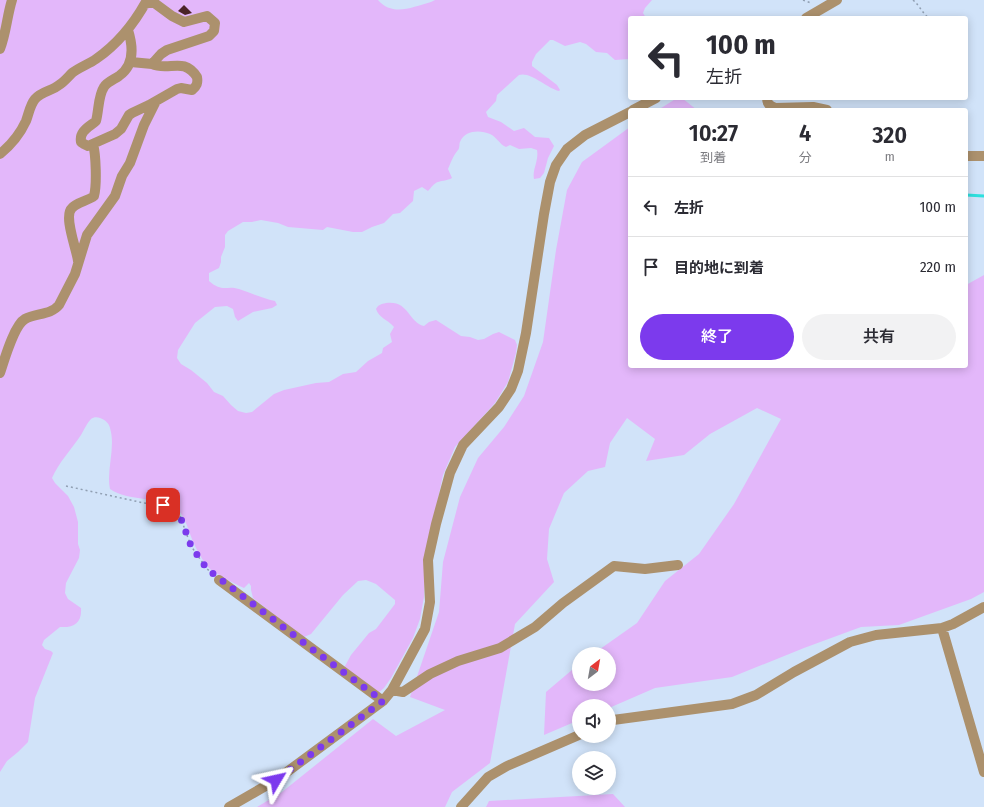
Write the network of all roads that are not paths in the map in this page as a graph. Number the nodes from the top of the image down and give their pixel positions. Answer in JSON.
{"nodes":[{"id":1,"x":12,"y":0,"type":"edge"},
{"id":2,"x":837,"y":0,"type":"edge"},
{"id":3,"x":146,"y":2,"type":"edge"},
{"id":4,"x":809,"y":16,"type":"edge"},
{"id":5,"x":128,"y":30,"type":"junction"},
{"id":6,"x":0,"y":50,"type":"edge"},
{"id":7,"x":131,"y":62,"type":"junction"},
{"id":8,"x":152,"y":64,"type":"junction"},
{"id":9,"x":652,"y":100,"type":"edge"},
{"id":10,"x":767,"y":100,"type":"edge"},
{"id":11,"x":156,"y":101,"type":"junction"},
{"id":12,"x":637,"y":108,"type":"edge"},
{"id":13,"x":775,"y":108,"type":"edge"},
{"id":14,"x":775,"y":108,"type":"edge"},
{"id":15,"x":818,"y":108,"type":"edge"},
{"id":16,"x":628,"y":113,"type":"edge"},
{"id":17,"x":93,"y":144,"type":"junction"},
{"id":18,"x":0,"y":154,"type":"edge"},
{"id":19,"x":968,"y":156,"type":"edge"},
{"id":20,"x":984,"y":156,"type":"edge"},
{"id":21,"x":78,"y":265,"type":"junction"},
{"id":22,"x":0,"y":373,"type":"edge"},
{"id":23,"x":678,"y":565,"type":"dead end"},
{"id":24,"x":219,"y":580,"type":"road end"},
{"id":25,"x":984,"y":607,"type":"edge"},
{"id":26,"x":942,"y":628,"type":"junction"},
{"id":27,"x":392,"y":690,"type":"junction"},
{"id":28,"x":383,"y":701,"type":"junction"},
{"id":29,"x":616,"y":720,"type":"edge"},
{"id":30,"x":572,"y":738,"type":"edge"},
{"id":31,"x":984,"y":772,"type":"edge"},
{"id":32,"x":229,"y":807,"type":"edge"},
{"id":33,"x":461,"y":807,"type":"edge"}],
"edges":[{"from":1,"to":6,"type":"street"},
{"from":2,"to":4,"type":"street"},
{"from":3,"to":5,"type":"street"},
{"from":3,"to":8,"type":"street"},
{"from":5,"to":7,"type":"street"},
{"from":5,"to":18,"type":"street"},
{"from":7,"to":8,"type":"street"},
{"from":7,"to":17,"type":"street"},
{"from":8,"to":11,"type":"street"},
{"from":9,"to":12,"type":"street"},
{"from":10,"to":13,"type":"street"},
{"from":11,"to":17,"type":"street"},
{"from":11,"to":21,"type":"street"},
{"from":14,"to":15,"type":"street"},
{"from":16,"to":27,"type":"street"},
{"from":17,"to":21,"type":"street"},
{"from":19,"to":20,"type":"street"},
{"from":21,"to":22,"type":"street"},
{"from":23,"to":27,"type":"street"},
{"from":24,"to":28,"type":"street"},
{"from":25,"to":26,"type":"street"},
{"from":26,"to":29,"type":"street"},
{"from":26,"to":31,"type":"street"},
{"from":27,"to":28,"type":"street"},
{"from":28,"to":32,"type":"street"},
{"from":30,"to":33,"type":"street"}]}
